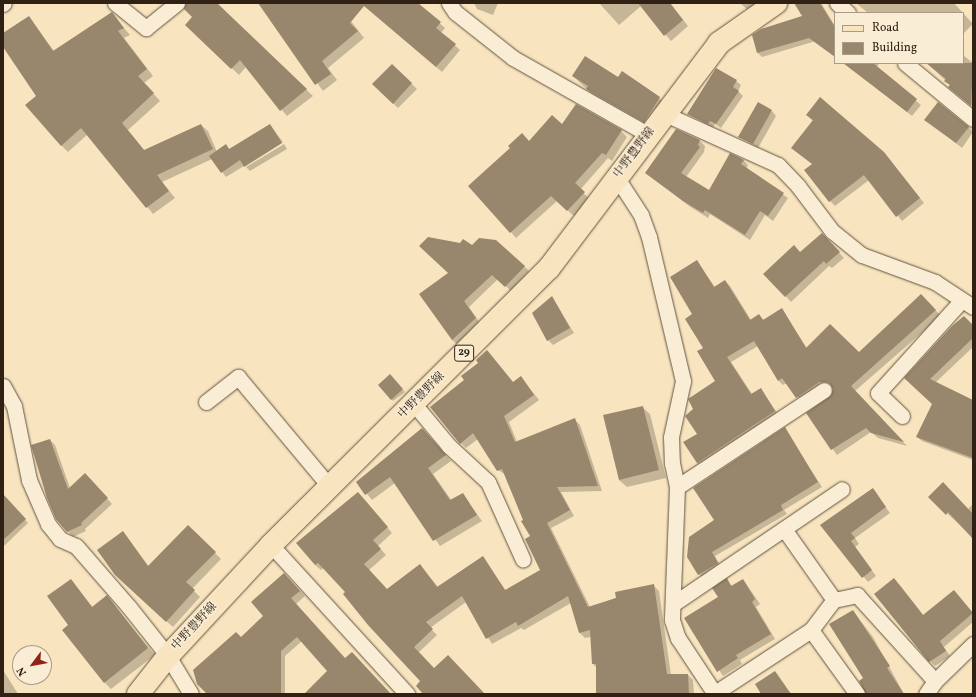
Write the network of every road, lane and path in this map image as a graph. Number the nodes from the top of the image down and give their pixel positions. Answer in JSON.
{"nodes":[{"id":1,"x":115,"y":3,"type":"edge"},
{"id":2,"x":177,"y":3,"type":"edge"},
{"id":3,"x":449,"y":3,"type":"edge"},
{"id":4,"x":776,"y":3,"type":"edge"},
{"id":5,"x":837,"y":3,"type":"edge"},
{"id":6,"x":847,"y":12,"type":"edge"},
{"id":7,"x":906,"y":64,"type":"edge"},
{"id":8,"x":666,"y":114,"type":"junction"},
{"id":9,"x":973,"y":119,"type":"edge"},
{"id":10,"x":649,"y":136,"type":"junction"},
{"id":11,"x":617,"y":178,"type":"junction"},
{"id":12,"x":968,"y":303,"type":"edge"},
{"id":13,"x":3,"y":386,"type":"edge"},
{"id":14,"x":824,"y":390,"type":"dead end"},
{"id":15,"x":206,"y":402,"type":"dead end"},
{"id":16,"x":414,"y":404,"type":"junction"},
{"id":17,"x":902,"y":416,"type":"dead end"},
{"id":18,"x":330,"y":487,"type":"junction"},
{"id":19,"x":677,"y":487,"type":"junction"},
{"id":20,"x":842,"y":489,"type":"dead end"},
{"id":21,"x":784,"y":529,"type":"junction"},
{"id":22,"x":271,"y":545,"type":"junction"},
{"id":23,"x":523,"y":560,"type":"dead end"},
{"id":24,"x":834,"y":600,"type":"junction"},
{"id":25,"x":673,"y":604,"type":"junction"},
{"id":26,"x":811,"y":630,"type":"junction"},
{"id":27,"x":973,"y":644,"type":"edge"},
{"id":28,"x":168,"y":656,"type":"junction"},
{"id":29,"x":935,"y":680,"type":"junction"},
{"id":30,"x":138,"y":694,"type":"edge"},
{"id":31,"x":191,"y":694,"type":"edge"},
{"id":32,"x":407,"y":694,"type":"edge"},
{"id":33,"x":715,"y":694,"type":"edge"},
{"id":34,"x":857,"y":694,"type":"edge"},
{"id":35,"x":926,"y":694,"type":"edge"}],
"edges":[{"from":1,"to":2,"type":"street"},
{"from":3,"to":10,"type":"street"},
{"from":4,"to":8,"type":"main road","name":"中野豊野線","number":"29"},
{"from":5,"to":6,"type":"street"},
{"from":7,"to":9,"type":"street"},
{"from":8,"to":10,"type":"main road","name":"中野豊野線","number":"29"},
{"from":8,"to":12,"type":"street"},
{"from":10,"to":11,"type":"main road","name":"中野豊野線","number":"29"},
{"from":11,"to":16,"type":"main road","name":"中野豊野線","number":"29"},
{"from":11,"to":19,"type":"street"},
{"from":12,"to":17,"type":"street"},
{"from":13,"to":28,"type":"street"},
{"from":14,"to":19,"type":"street"},
{"from":15,"to":18,"type":"street"},
{"from":16,"to":18,"type":"main road","name":"中野豊野線","number":"29"},
{"from":16,"to":23,"type":"street"},
{"from":18,"to":22,"type":"main road","name":"中野豊野線","number":"29"},
{"from":19,"to":25,"type":"street"},
{"from":20,"to":21,"type":"street"},
{"from":21,"to":24,"type":"street"},
{"from":21,"to":25,"type":"street"},
{"from":22,"to":28,"type":"main road","name":"中野豊野線","number":"29"},
{"from":22,"to":32,"type":"street"},
{"from":24,"to":26,"type":"street"},
{"from":24,"to":29,"type":"street"},
{"from":25,"to":33,"type":"street"},
{"from":26,"to":33,"type":"street"},
{"from":26,"to":34,"type":"street"},
{"from":27,"to":29,"type":"street"},
{"from":28,"to":30,"type":"main road","name":"中野豊野線","number":"29"},
{"from":28,"to":31,"type":"street"},
{"from":29,"to":35,"type":"street"}]}
